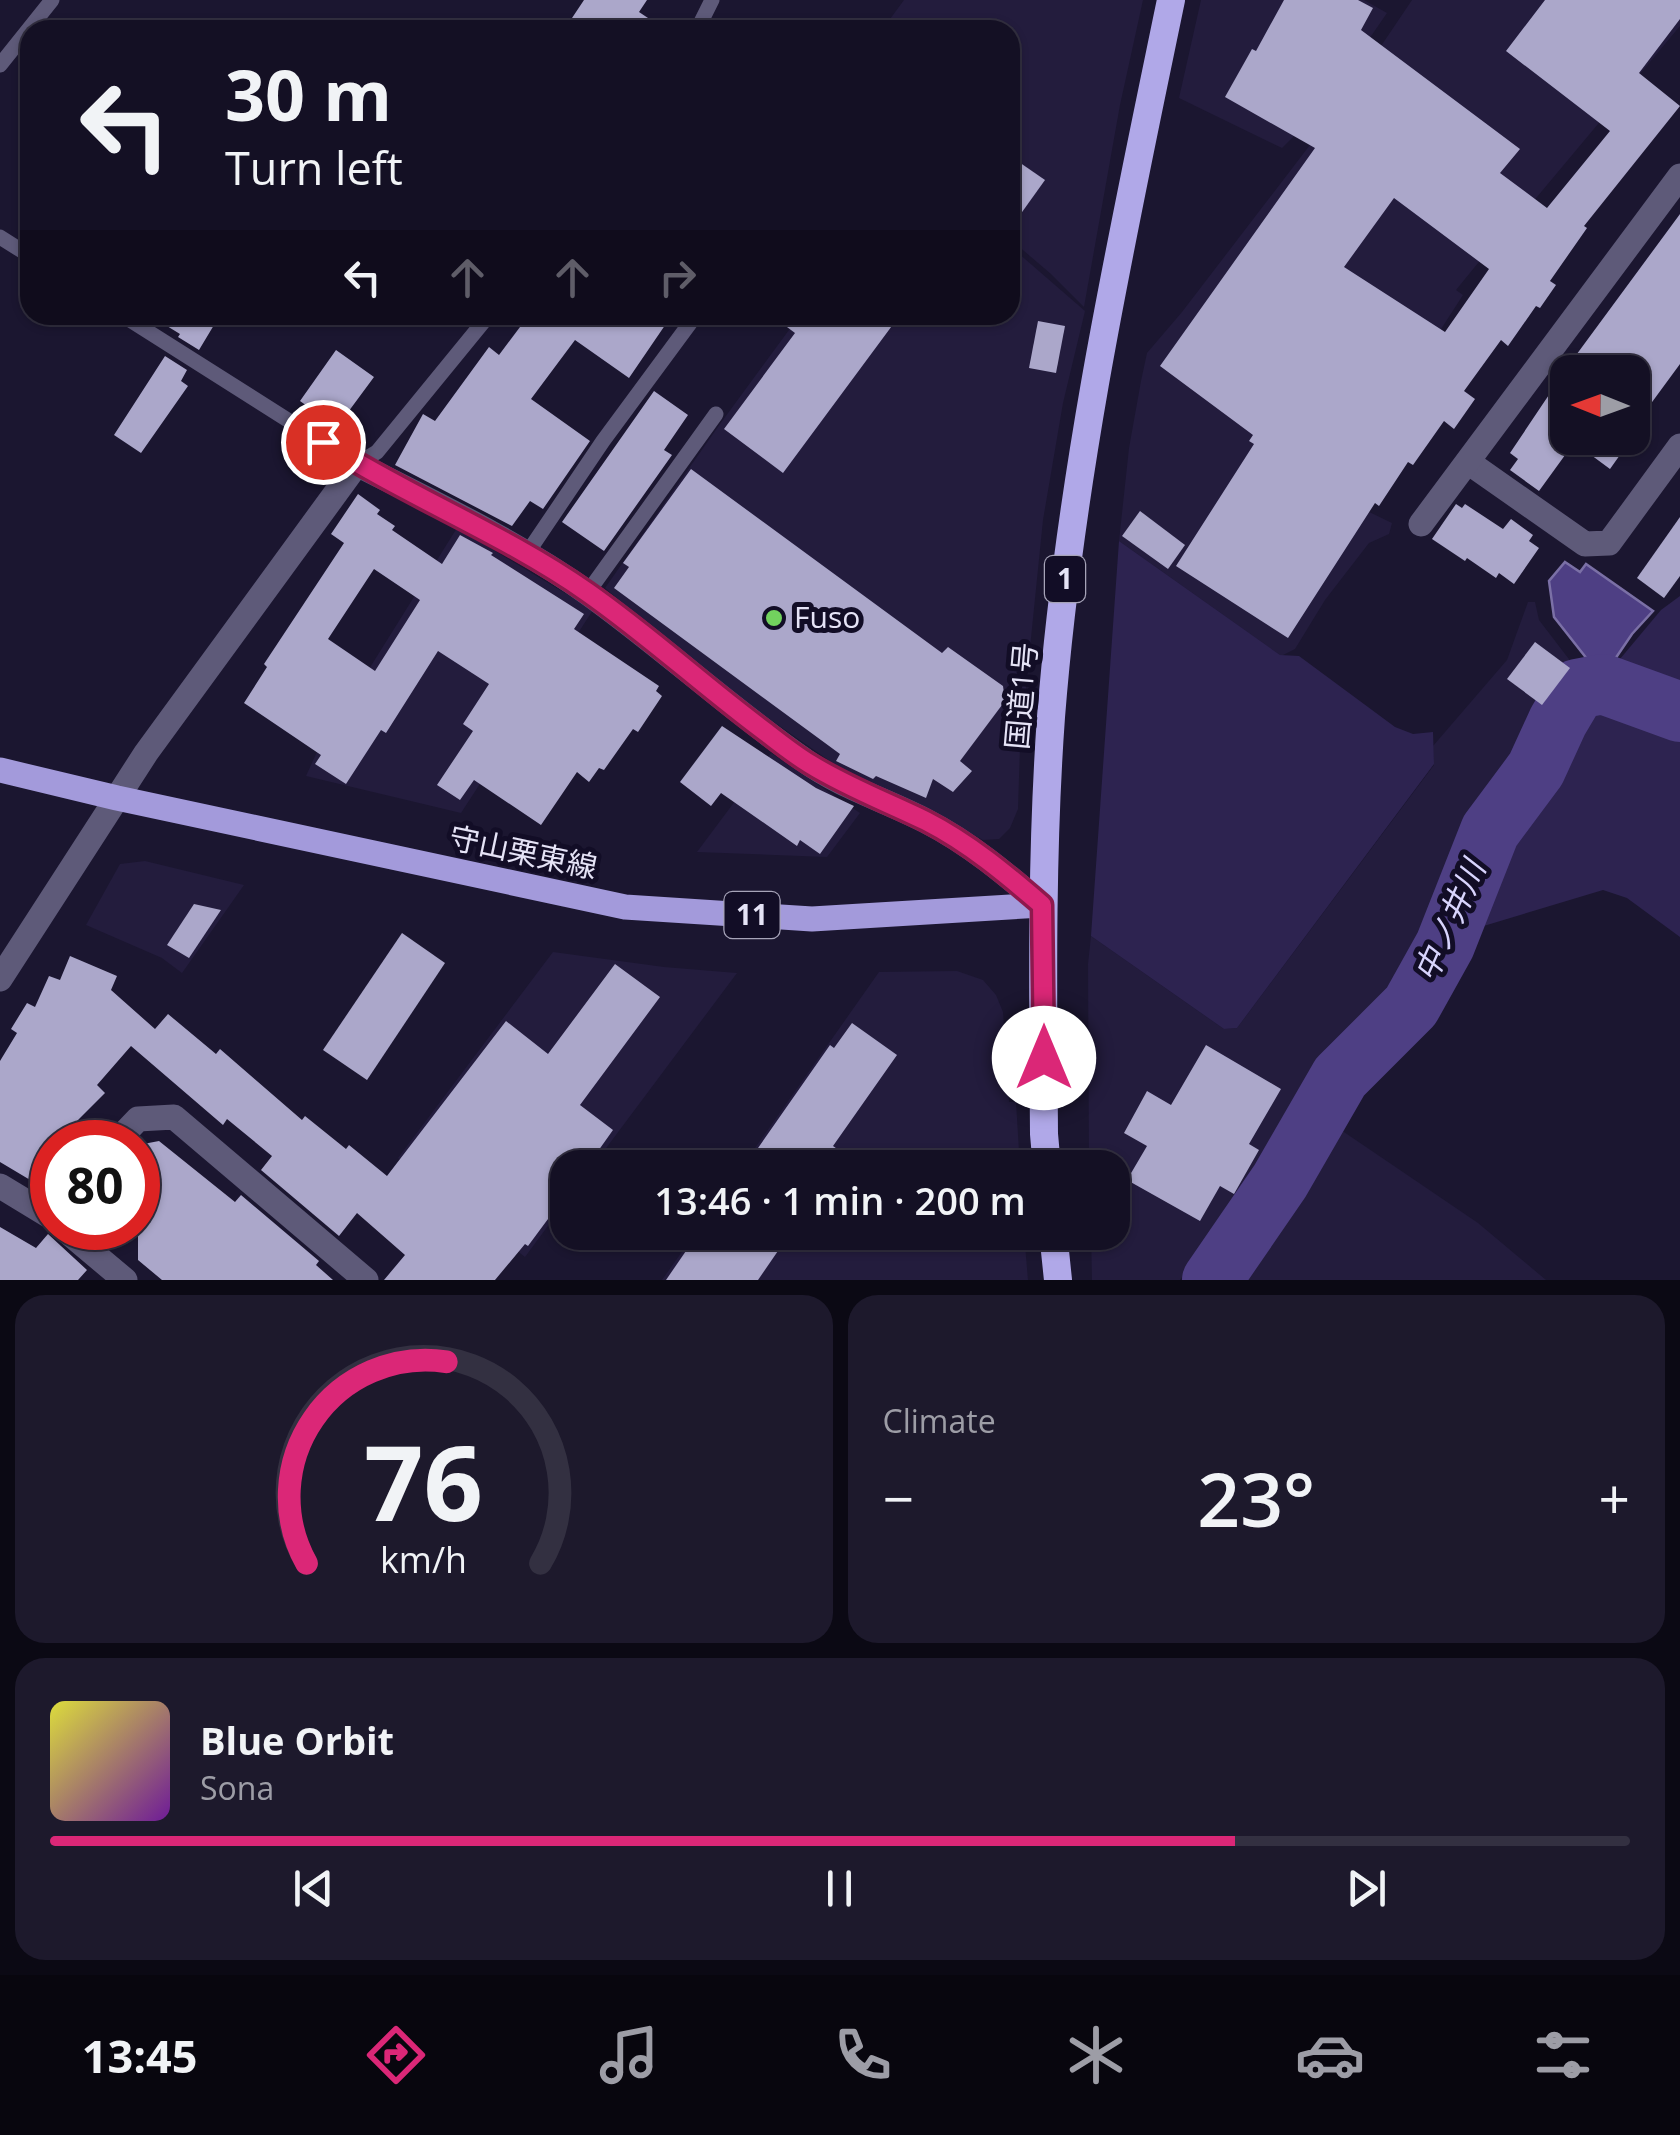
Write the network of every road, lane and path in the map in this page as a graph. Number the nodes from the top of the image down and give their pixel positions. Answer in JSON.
{"nodes":[{"id":1,"x":52,"y":0,"type":"edge"},
{"id":2,"x":1172,"y":0,"type":"edge"},
{"id":3,"x":36,"y":20,"type":"edge"},
{"id":4,"x":20,"y":40,"type":"edge"},
{"id":5,"x":0,"y":65,"type":"edge"},
{"id":6,"x":1680,"y":176,"type":"edge"},
{"id":7,"x":138,"y":325,"type":"edge"},
{"id":8,"x":481,"y":325,"type":"edge"},
{"id":9,"x":689,"y":325,"type":"edge"},
{"id":10,"x":716,"y":414,"type":"dead end"},
{"id":11,"x":1680,"y":446,"type":"edge"},
{"id":12,"x":1468,"y":462,"type":"junction"},
{"id":13,"x":357,"y":464,"type":"junction"},
{"id":14,"x":1421,"y":524,"type":"dead end"},
{"id":15,"x":526,"y":554,"type":"junction"},
{"id":16,"x":588,"y":592,"type":"junction"},
{"id":17,"x":0,"y":770,"type":"edge"},
{"id":18,"x":116,"y":798,"type":"junction"},
{"id":19,"x":1042,"y":905,"type":"junction"},
{"id":20,"x":0,"y":979,"type":"edge"},
{"id":21,"x":137,"y":1120,"type":"edge"},
{"id":22,"x":1045,"y":1150,"type":"edge"},
{"id":23,"x":0,"y":1186,"type":"edge"},
{"id":24,"x":30,"y":1204,"type":"edge"},
{"id":25,"x":91,"y":1250,"type":"edge"},
{"id":26,"x":1055,"y":1250,"type":"edge"},
{"id":27,"x":126,"y":1280,"type":"edge"},
{"id":28,"x":366,"y":1280,"type":"edge"},
{"id":29,"x":1058,"y":1280,"type":"edge"}],
"edges":[{"from":1,"to":3,"type":"lane"},
{"from":2,"to":19,"type":"highway","name":"国道1号","number":"1"},
{"from":4,"to":5,"type":"lane"},
{"from":6,"to":12,"type":"street"},
{"from":7,"to":13,"type":"lane"},
{"from":8,"to":13,"type":"lane"},
{"from":9,"to":15,"type":"lane"},
{"from":10,"to":16,"type":"lane"},
{"from":11,"to":12,"type":"street"},
{"from":12,"to":14,"type":"street"},
{"from":13,"to":15,"type":"street"},
{"from":13,"to":18,"type":"street"},
{"from":15,"to":16,"type":"street"},
{"from":16,"to":19,"type":"street"},
{"from":17,"to":18,"type":"main road","name":"守山栗東線","number":"11"},
{"from":18,"to":19,"type":"main road","name":"守山栗東線","number":"11"},
{"from":18,"to":20,"type":"street"},
{"from":19,"to":22,"type":"highway","name":"国道1号","number":"1"},
{"from":21,"to":28,"type":"street"},
{"from":23,"to":24,"type":"street"},
{"from":25,"to":27,"type":"street"},
{"from":26,"to":29,"type":"highway"}]}
